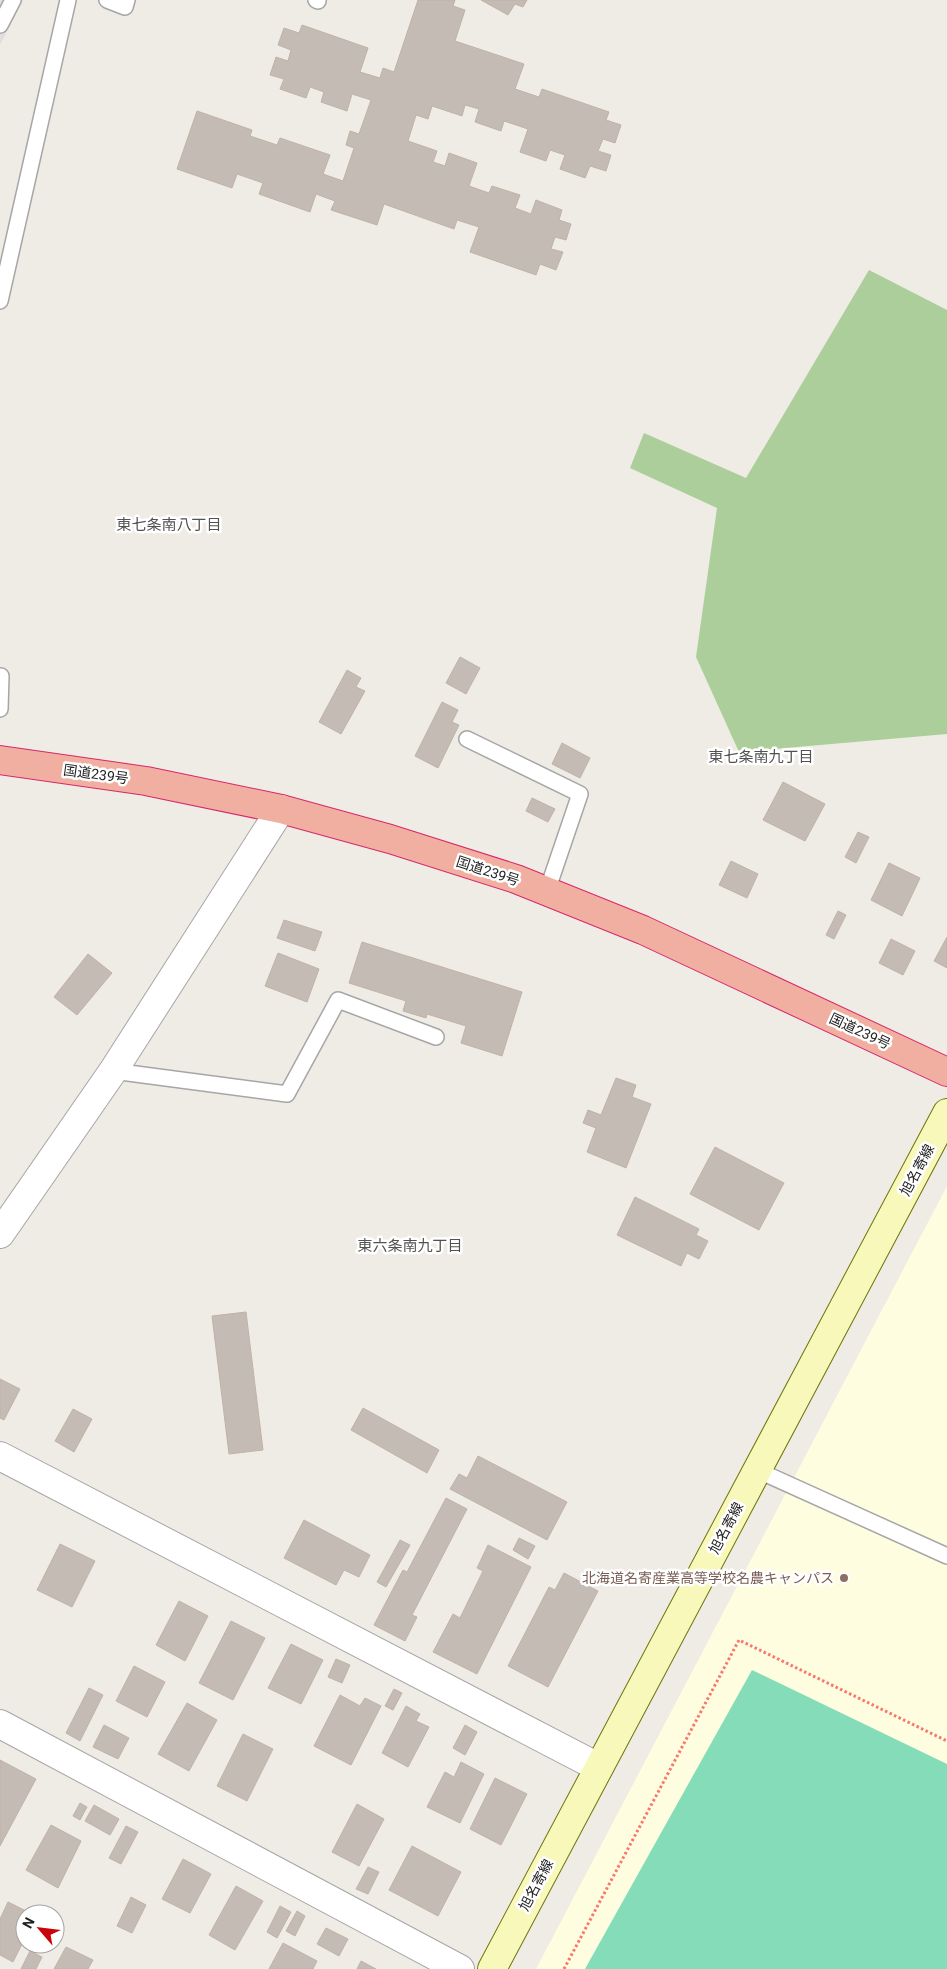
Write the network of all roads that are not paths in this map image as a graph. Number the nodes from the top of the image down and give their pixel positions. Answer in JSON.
{"nodes":[{"id":1,"x":13,"y":0,"type":"edge"},
{"id":2,"x":68,"y":0,"type":"edge"},
{"id":3,"x":107,"y":0,"type":"edge"},
{"id":4,"x":127,"y":0,"type":"edge"},
{"id":5,"x":0,"y":25,"type":"edge"},
{"id":6,"x":0,"y":301,"type":"edge"},
{"id":7,"x":0,"y":676,"type":"edge"},
{"id":8,"x":0,"y":709,"type":"edge"},
{"id":9,"x":467,"y":739,"type":"dead end"},
{"id":10,"x":0,"y":760,"type":"edge"},
{"id":11,"x":280,"y":809,"type":"junction"},
{"id":12,"x":547,"y":891,"type":"junction"},
{"id":13,"x":436,"y":1038,"type":"dead end"},
{"id":14,"x":113,"y":1071,"type":"junction"},
{"id":15,"x":947,"y":1072,"type":"edge"},
{"id":16,"x":947,"y":1113,"type":"edge"},
{"id":17,"x":0,"y":1234,"type":"edge"},
{"id":18,"x":0,"y":1456,"type":"edge"},
{"id":19,"x":757,"y":1470,"type":"junction"},
{"id":20,"x":947,"y":1556,"type":"edge"},
{"id":21,"x":0,"y":1724,"type":"edge"},
{"id":22,"x":598,"y":1767,"type":"junction"},
{"id":23,"x":460,"y":1969,"type":"edge"},
{"id":24,"x":492,"y":1969,"type":"edge"}],
"edges":[{"from":1,"to":5,"type":"lane"},
{"from":2,"to":6,"type":"lane"},
{"from":3,"to":4,"type":"lane"},
{"from":7,"to":8,"type":"lane"},
{"from":9,"to":12,"type":"lane"},
{"from":10,"to":11,"type":"highway","name":"国道239号"},
{"from":11,"to":12,"type":"highway","name":"国道239号"},
{"from":11,"to":14,"type":"street"},
{"from":12,"to":15,"type":"highway","name":"国道239号"},
{"from":13,"to":14,"type":"lane"},
{"from":14,"to":17,"type":"street"},
{"from":16,"to":19,"type":"main road","name":"旭名寄線"},
{"from":18,"to":22,"type":"street"},
{"from":19,"to":20,"type":"lane"},
{"from":19,"to":22,"type":"main road","name":"旭名寄線"},
{"from":21,"to":23,"type":"street"},
{"from":22,"to":24,"type":"main road","name":"旭名寄線"}]}
